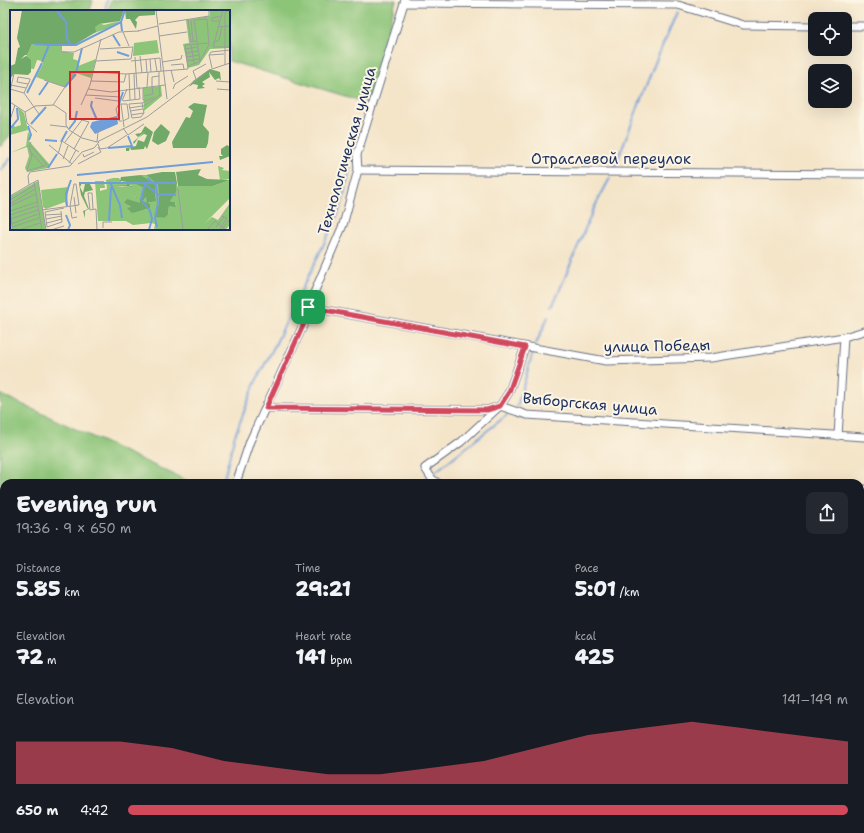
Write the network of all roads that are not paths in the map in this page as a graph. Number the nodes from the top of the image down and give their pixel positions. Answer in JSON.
{"nodes":[{"id":1,"x":404,"y":2,"type":"edge"},
{"id":2,"x":808,"y":26,"type":"edge"},
{"id":3,"x":852,"y":26,"type":"edge"},
{"id":4,"x":864,"y":26,"type":"edge"},
{"id":5,"x":358,"y":170,"type":"junction"},
{"id":6,"x":864,"y":174,"type":"edge"},
{"id":7,"x":308,"y":307,"type":"junction"},
{"id":8,"x":864,"y":330,"type":"edge"},
{"id":9,"x":844,"y":337,"type":"junction"},
{"id":10,"x":525,"y":347,"type":"junction"},
{"id":11,"x":500,"y":406,"type":"junction"},
{"id":12,"x":266,"y":408,"type":"junction"},
{"id":13,"x":838,"y":436,"type":"junction"},
{"id":14,"x":864,"y":437,"type":"edge"},
{"id":15,"x":237,"y":479,"type":"edge"},
{"id":16,"x":432,"y":479,"type":"edge"}],
"edges":[{"from":1,"to":2,"type":"street"},
{"from":1,"to":5,"type":"street","name":"Технологическая улица"},
{"from":3,"to":4,"type":"street"},
{"from":5,"to":6,"type":"street","name":"Отраслевой переулок"},
{"from":5,"to":7,"type":"street","name":"Технологическая улица"},
{"from":7,"to":10,"type":"street","name":"улица Победы"},
{"from":7,"to":12,"type":"street","name":"Технологическая улица"},
{"from":8,"to":9,"type":"street","name":"улица Победы"},
{"from":9,"to":10,"type":"street","name":"улица Победы"},
{"from":9,"to":13,"type":"street"},
{"from":10,"to":11,"type":"street"},
{"from":11,"to":12,"type":"street","name":"Выборгская улица"},
{"from":11,"to":13,"type":"street","name":"Выборгская улица"},
{"from":11,"to":16,"type":"street"},
{"from":12,"to":15,"type":"street","name":"Технологическая улица"},
{"from":13,"to":14,"type":"street","name":"Выборгская улица"}]}
